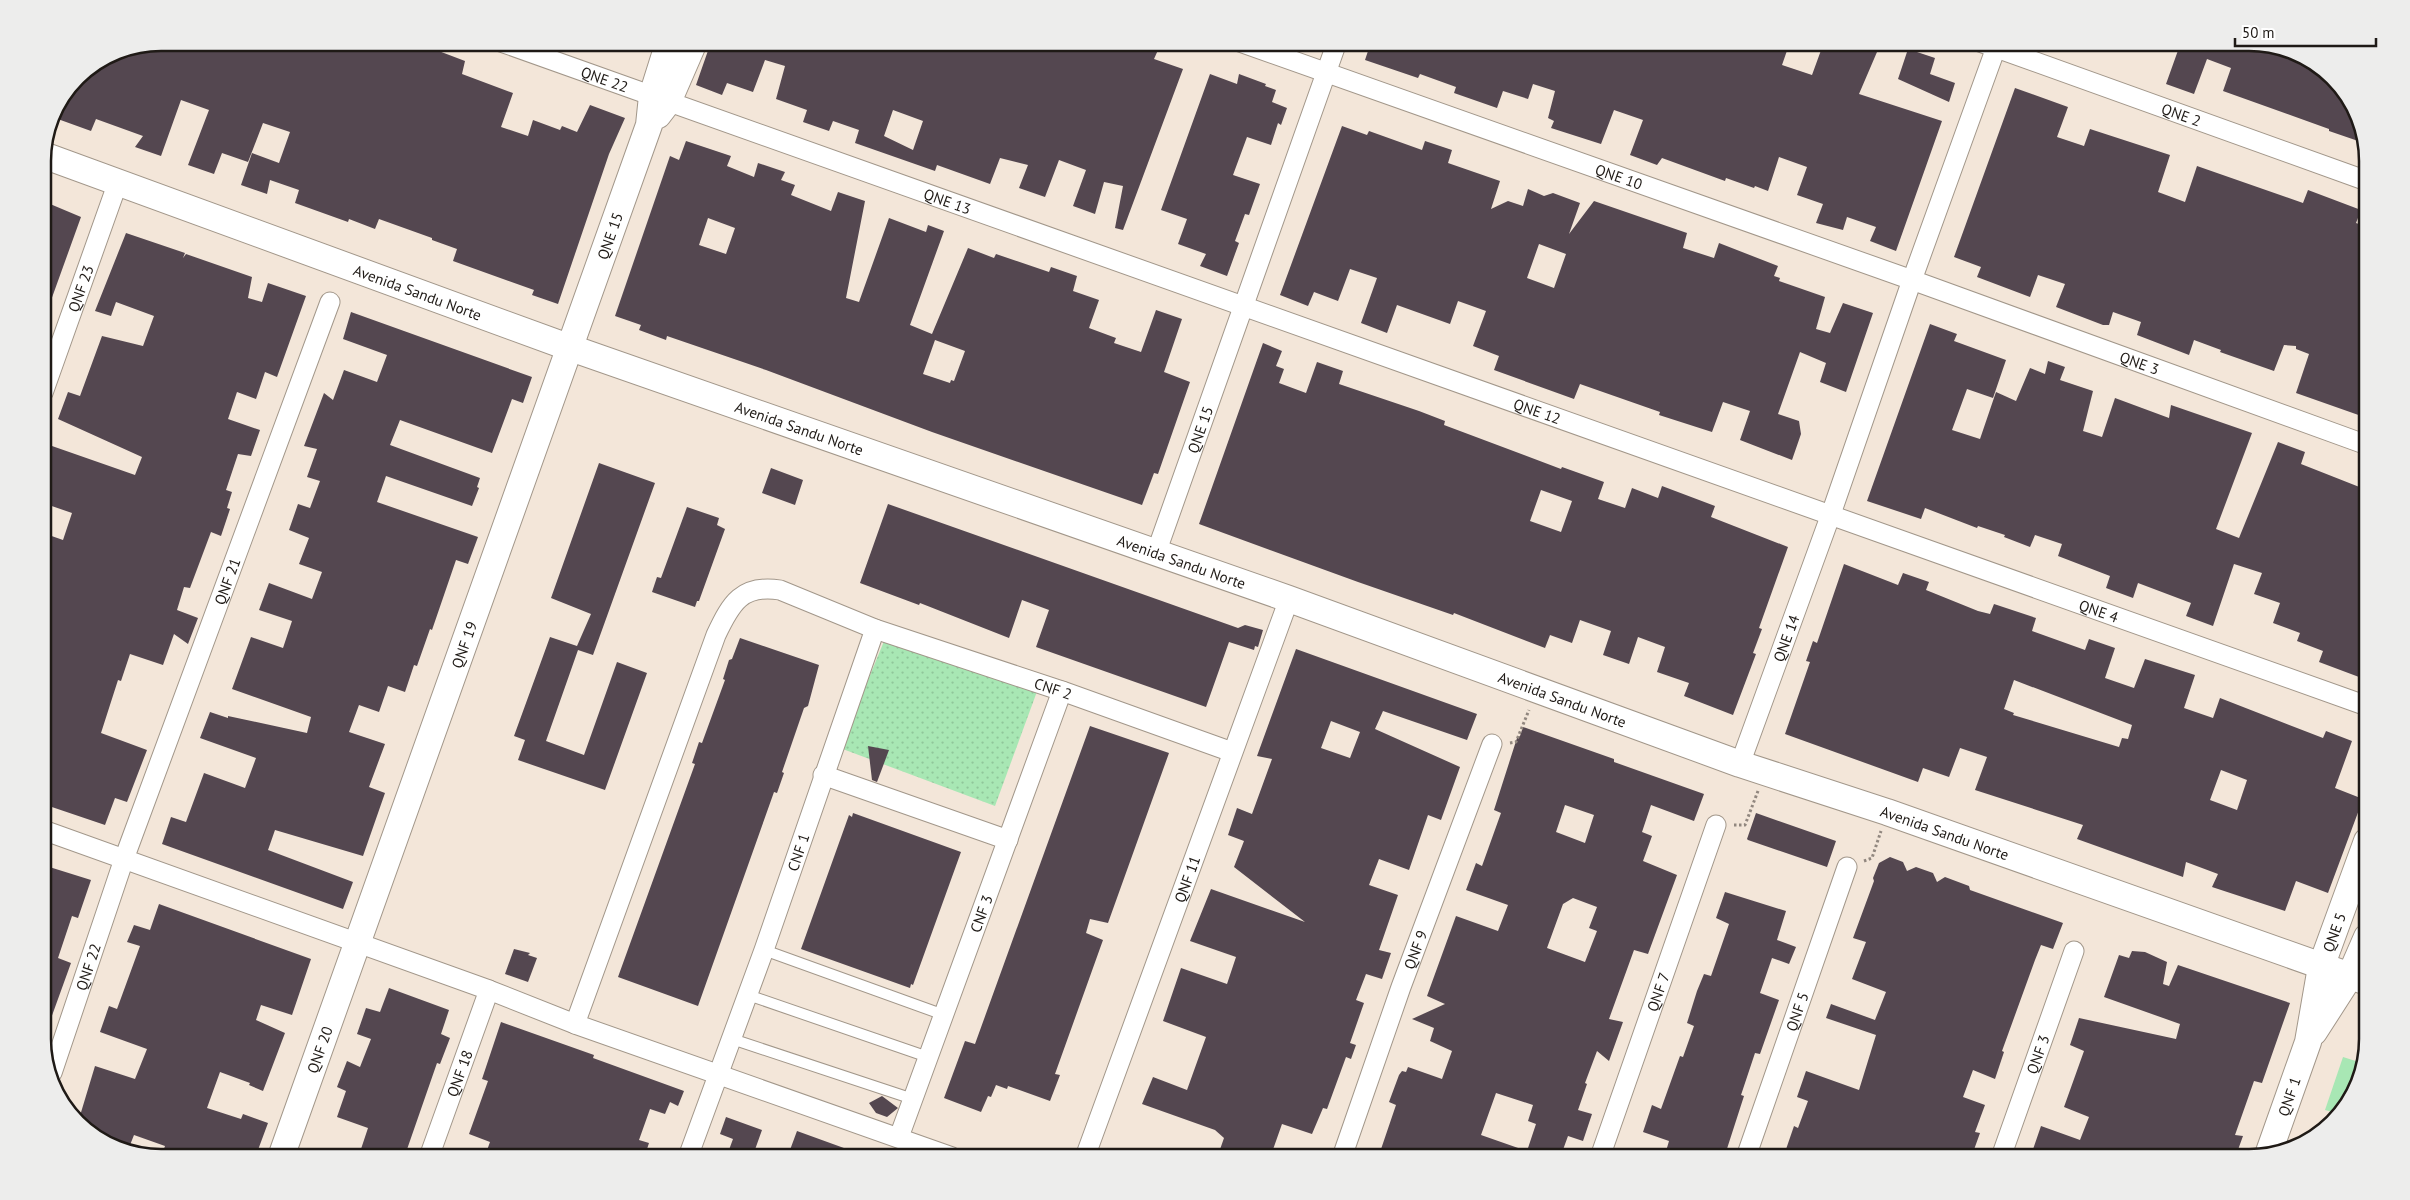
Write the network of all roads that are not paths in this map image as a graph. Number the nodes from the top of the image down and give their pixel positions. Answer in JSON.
{"nodes":[{"id":1,"x":527,"y":51,"type":"edge"},
{"id":2,"x":668,"y":51,"type":"edge"},
{"id":3,"x":689,"y":51,"type":"edge"},
{"id":4,"x":1265,"y":51,"type":"edge"},
{"id":5,"x":1334,"y":51,"type":"edge"},
{"id":6,"x":1989,"y":51,"type":"edge"},
{"id":7,"x":2010,"y":51,"type":"edge"},
{"id":8,"x":1326,"y":73,"type":"junction"},
{"id":9,"x":660,"y":99,"type":"junction"},
{"id":10,"x":51,"y":158,"type":"edge"},
{"id":11,"x":2359,"y":178,"type":"edge"},
{"id":12,"x":118,"y":182,"type":"junction"},
{"id":13,"x":1912,"y":280,"type":"junction"},
{"id":14,"x":330,"y":302,"type":"dead end"},
{"id":15,"x":1243,"y":306,"type":"junction"},
{"id":16,"x":568,"y":347,"type":"junction"},
{"id":17,"x":51,"y":370,"type":"edge"},
{"id":18,"x":2359,"y":442,"type":"edge"},
{"id":19,"x":1832,"y":514,"type":"junction"},
{"id":20,"x":1156,"y":553,"type":"junction"},
{"id":21,"x":1289,"y":599,"type":"junction"},
{"id":22,"x":875,"y":629,"type":"junction"},
{"id":23,"x":1062,"y":691,"type":"junction"},
{"id":24,"x":2359,"y":703,"type":"edge"},
{"id":25,"x":1492,"y":744,"type":"dead end"},
{"id":26,"x":1232,"y":752,"type":"junction"},
{"id":27,"x":1740,"y":764,"type":"junction"},
{"id":28,"x":823,"y":775,"type":"junction"},
{"id":29,"x":1716,"y":825,"type":"dead end"},
{"id":30,"x":51,"y":833,"type":"edge"},
{"id":31,"x":1008,"y":840,"type":"junction"},
{"id":32,"x":124,"y":859,"type":"junction"},
{"id":33,"x":2359,"y":865,"type":"edge"},
{"id":34,"x":1847,"y":867,"type":"road end"},
{"id":35,"x":356,"y":943,"type":"junction"},
{"id":36,"x":764,"y":950,"type":"junction"},
{"id":37,"x":2074,"y":951,"type":"dead end"},
{"id":38,"x":2321,"y":967,"type":"junction"},
{"id":39,"x":2359,"y":979,"type":"edge"},
{"id":40,"x":489,"y":990,"type":"junction"},
{"id":41,"x":748,"y":995,"type":"junction"},
{"id":42,"x":944,"y":1015,"type":"junction"},
{"id":43,"x":575,"y":1024,"type":"junction"},
{"id":44,"x":732,"y":1039,"type":"junction"},
{"id":45,"x":2308,"y":1042,"type":"junction"},
{"id":46,"x":928,"y":1057,"type":"junction"},
{"id":47,"x":55,"y":1065,"type":"edge"},
{"id":48,"x":718,"y":1075,"type":"junction"},
{"id":49,"x":913,"y":1099,"type":"junction"},
{"id":50,"x":899,"y":1137,"type":"junction"},
{"id":51,"x":2271,"y":1146,"type":"edge"},
{"id":52,"x":284,"y":1149,"type":"edge"},
{"id":53,"x":432,"y":1149,"type":"edge"},
{"id":54,"x":691,"y":1149,"type":"edge"},
{"id":55,"x":927,"y":1149,"type":"edge"},
{"id":56,"x":1088,"y":1149,"type":"edge"},
{"id":57,"x":1345,"y":1149,"type":"edge"},
{"id":58,"x":1603,"y":1149,"type":"edge"},
{"id":59,"x":1749,"y":1149,"type":"edge"},
{"id":60,"x":2005,"y":1149,"type":"edge"}],
"edges":[{"from":1,"to":9,"type":"street","name":"QNE 22"},
{"from":2,"to":9,"type":"main road"},
{"from":3,"to":9,"type":"main road"},
{"from":4,"to":8,"type":"street","name":"QNE 10"},
{"from":5,"to":8,"type":"street","name":"QNE 15"},
{"from":6,"to":13,"type":"street","name":"QNE 14"},
{"from":7,"to":11,"type":"street","name":"QNE 2"},
{"from":8,"to":13,"type":"street","name":"QNE 10"},
{"from":8,"to":15,"type":"street","name":"QNE 15"},
{"from":9,"to":15,"type":"street","name":"QNE 13"},
{"from":9,"to":16,"type":"main road","name":"QNE 15"},
{"from":10,"to":12,"type":"main road","name":"Avenida Sandu Norte"},
{"from":12,"to":16,"type":"main road","name":"Avenida Sandu Norte"},
{"from":12,"to":17,"type":"street","name":"QNF 23"},
{"from":13,"to":18,"type":"street","name":"QNE 3"},
{"from":13,"to":19,"type":"street","name":"QNE 14"},
{"from":14,"to":32,"type":"street","name":"QNF 21"},
{"from":15,"to":19,"type":"street","name":"QNE 12"},
{"from":15,"to":20,"type":"street","name":"QNE 15"},
{"from":16,"to":20,"type":"main road","name":"Avenida Sandu Norte"},
{"from":16,"to":35,"type":"main road","name":"QNF 19"},
{"from":19,"to":24,"type":"street","name":"QNE 4"},
{"from":19,"to":27,"type":"street","name":"QNE 14"},
{"from":20,"to":21,"type":"main road","name":"Avenida Sandu Norte"},
{"from":21,"to":26,"type":"street","name":"QNF 11"},
{"from":21,"to":27,"type":"main road","name":"Avenida Sandu Norte"},
{"from":22,"to":23,"type":"street","name":"CNF 2"},
{"from":22,"to":28,"type":"street","name":"CNF 1"},
{"from":22,"to":43,"type":"street","name":"CNF 2"},
{"from":23,"to":26,"type":"street","name":"CNF 2"},
{"from":23,"to":31,"type":"street","name":"CNF 3"},
{"from":25,"to":57,"type":"street","name":"QNF 9"},
{"from":26,"to":56,"type":"street","name":"QNF 11"},
{"from":27,"to":38,"type":"main road","name":"Avenida Sandu Norte"},
{"from":28,"to":31,"type":"street"},
{"from":28,"to":36,"type":"street","name":"CNF 1"},
{"from":29,"to":58,"type":"street","name":"QNF 7"},
{"from":30,"to":32,"type":"street"},
{"from":31,"to":42,"type":"street","name":"CNF 3"},
{"from":32,"to":35,"type":"street"},
{"from":32,"to":47,"type":"street","name":"QNF 22"},
{"from":33,"to":38,"type":"main road","name":"QNE 5"},
{"from":34,"to":59,"type":"street","name":"QNF 5"},
{"from":35,"to":40,"type":"street"},
{"from":35,"to":52,"type":"main road","name":"QNF 20"},
{"from":36,"to":41,"type":"street","name":"CNF 1"},
{"from":36,"to":42,"type":"lane"},
{"from":37,"to":60,"type":"street","name":"QNF 3"},
{"from":38,"to":39,"type":"main road","name":"Avenida Sandu Norte"},
{"from":38,"to":45,"type":"main road","name":"QNF 1"},
{"from":39,"to":45,"type":"main road","name":"QNF 1"},
{"from":40,"to":43,"type":"street"},
{"from":40,"to":53,"type":"street","name":"QNF 18"},
{"from":41,"to":44,"type":"street","name":"CNF 1"},
{"from":41,"to":46,"type":"lane"},
{"from":42,"to":46,"type":"street","name":"CNF 3"},
{"from":43,"to":48,"type":"street"},
{"from":44,"to":48,"type":"street","name":"CNF 1"},
{"from":44,"to":49,"type":"lane"},
{"from":45,"to":51,"type":"main road","name":"QNF 1"},
{"from":46,"to":49,"type":"street","name":"CNF 3"},
{"from":48,"to":50,"type":"street"},
{"from":48,"to":54,"type":"street","name":"CNF 1"},
{"from":49,"to":50,"type":"street","name":"CNF 3"},
{"from":50,"to":55,"type":"street"}]}
